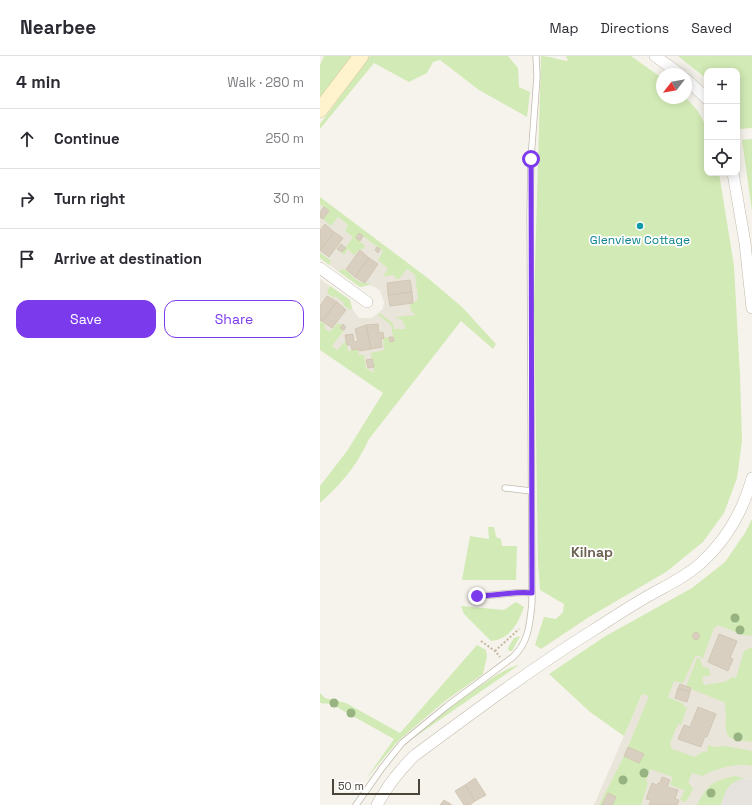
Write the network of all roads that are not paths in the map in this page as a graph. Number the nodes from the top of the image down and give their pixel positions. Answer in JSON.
{"nodes":[{"id":1,"x":361,"y":56,"type":"edge"},
{"id":2,"x":536,"y":56,"type":"edge"},
{"id":3,"x":655,"y":56,"type":"edge"},
{"id":4,"x":672,"y":68,"type":"edge"},
{"id":5,"x":692,"y":85,"type":"edge"},
{"id":6,"x":704,"y":96,"type":"edge"},
{"id":7,"x":320,"y":110,"type":"edge"},
{"id":8,"x":734,"y":176,"type":"edge"},
{"id":9,"x":320,"y":268,"type":"edge"},
{"id":10,"x":367,"y":302,"type":"dead end"},
{"id":11,"x":752,"y":308,"type":"edge"},
{"id":12,"x":752,"y":478,"type":"edge"},
{"id":13,"x":505,"y":488,"type":"dead end"},
{"id":14,"x":531,"y":491,"type":"junction"},
{"id":15,"x":532,"y":593,"type":"junction"},
{"id":16,"x":477,"y":596,"type":"dead end"},
{"id":17,"x":356,"y":805,"type":"edge"},
{"id":18,"x":377,"y":805,"type":"edge"}],
"edges":[{"from":1,"to":7,"type":"street"},
{"from":2,"to":14,"type":"lane"},
{"from":3,"to":4,"type":"street"},
{"from":5,"to":6,"type":"street"},
{"from":8,"to":11,"type":"street"},
{"from":9,"to":10,"type":"street"},
{"from":12,"to":18,"type":"street"},
{"from":13,"to":14,"type":"lane"},
{"from":14,"to":15,"type":"lane"},
{"from":15,"to":16,"type":"lane"},
{"from":15,"to":17,"type":"lane"}]}
